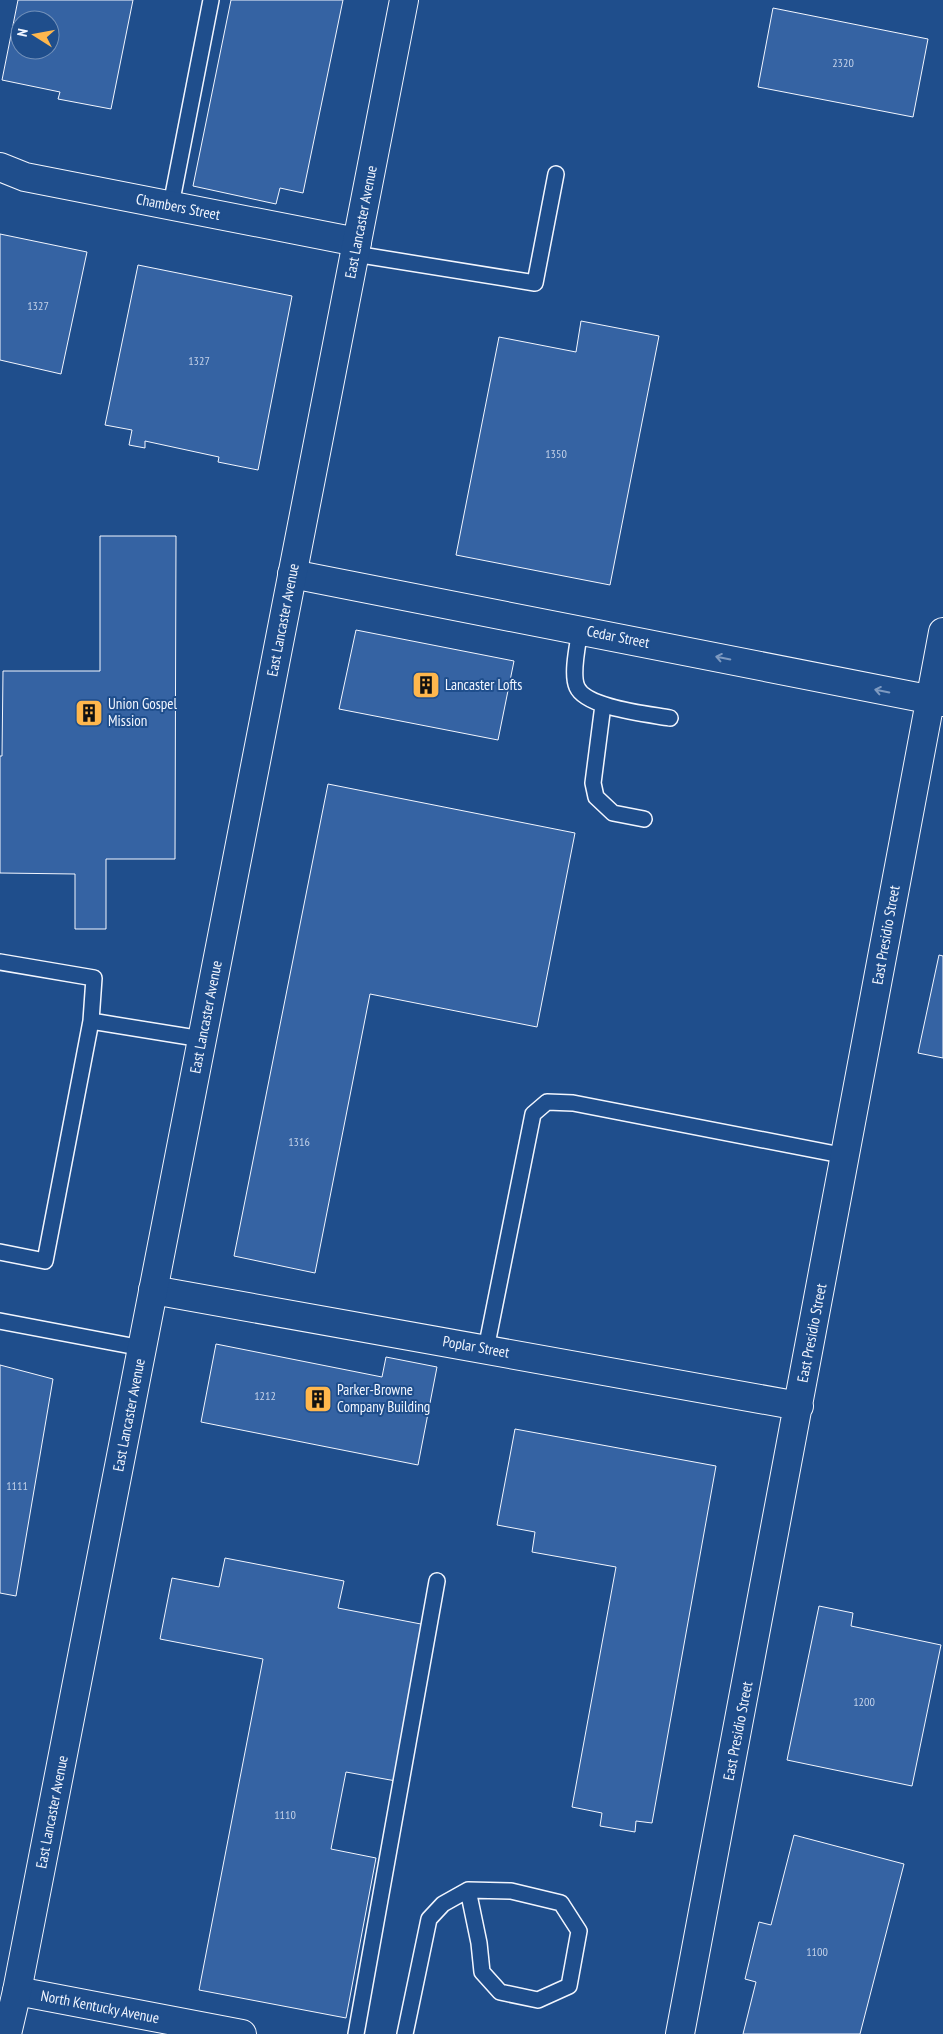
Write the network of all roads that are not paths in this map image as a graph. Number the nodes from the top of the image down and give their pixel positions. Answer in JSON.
{"nodes":[{"id":1,"x":211,"y":0,"type":"edge"},
{"id":2,"x":404,"y":0,"type":"edge"},
{"id":3,"x":0,"y":167,"type":"edge"},
{"id":4,"x":556,"y":174,"type":"dead end"},
{"id":5,"x":171,"y":206,"type":"junction"},
{"id":6,"x":356,"y":248,"type":"junction"},
{"id":7,"x":292,"y":574,"type":"junction"},
{"id":8,"x":580,"y":630,"type":"junction"},
{"id":9,"x":943,"y":632,"type":"edge"},
{"id":10,"x":936,"y":701,"type":"edge"},
{"id":11,"x":603,"y":705,"type":"junction"},
{"id":12,"x":670,"y":718,"type":"dead end"},
{"id":13,"x":644,"y":819,"type":"dead end"},
{"id":14,"x":0,"y":962,"type":"edge"},
{"id":15,"x":91,"y":1021,"type":"junction"},
{"id":16,"x":202,"y":1039,"type":"junction"},
{"id":17,"x":846,"y":1156,"type":"junction"},
{"id":18,"x":0,"y":1252,"type":"edge"},
{"id":19,"x":153,"y":1290,"type":"junction"},
{"id":20,"x":0,"y":1321,"type":"edge"},
{"id":21,"x":142,"y":1348,"type":"junction"},
{"id":22,"x":486,"y":1349,"type":"junction"},
{"id":23,"x":799,"y":1406,"type":"junction"},
{"id":24,"x":437,"y":1581,"type":"dead end"},
{"id":25,"x":468,"y":1890,"type":"junction"},
{"id":26,"x":17,"y":1991,"type":"junction"},
{"id":27,"x":7,"y":2034,"type":"edge"},
{"id":28,"x":242,"y":2034,"type":"edge"},
{"id":29,"x":356,"y":2034,"type":"edge"},
{"id":30,"x":405,"y":2034,"type":"edge"},
{"id":31,"x":680,"y":2034,"type":"edge"}],
"edges":[{"from":1,"to":5,"type":"lane"},
{"from":2,"to":6,"type":"street","name":"East Lancaster Avenue"},
{"from":3,"to":5,"type":"street","name":"Chambers Street"},
{"from":4,"to":6,"type":"lane"},
{"from":5,"to":6,"type":"street","name":"Chambers Street"},
{"from":6,"to":7,"type":"street","name":"East Lancaster Avenue"},
{"from":7,"to":8,"type":"street","name":"Cedar Street"},
{"from":7,"to":16,"type":"street","name":"East Lancaster Avenue"},
{"from":10,"to":8,"type":"street","name":"Cedar Street","one_way":true},
{"from":8,"to":11,"type":"lane"},
{"from":9,"to":10,"type":"street","name":"East Presidio Street"},
{"from":10,"to":17,"type":"street","name":"East Presidio Street"},
{"from":11,"to":12,"type":"lane"},
{"from":11,"to":13,"type":"lane"},
{"from":14,"to":15,"type":"lane"},
{"from":15,"to":16,"type":"lane"},
{"from":15,"to":18,"type":"lane"},
{"from":16,"to":19,"type":"street","name":"East Lancaster Avenue"},
{"from":17,"to":22,"type":"lane"},
{"from":17,"to":23,"type":"street","name":"East Presidio Street"},
{"from":19,"to":21,"type":"street","name":"East Lancaster Avenue"},
{"from":19,"to":22,"type":"street","name":"Poplar Street"},
{"from":20,"to":21,"type":"lane"},
{"from":21,"to":26,"type":"street","name":"East Lancaster Avenue"},
{"from":22,"to":23,"type":"street","name":"Poplar Street"},
{"from":23,"to":31,"type":"street","name":"East Presidio Street"},
{"from":24,"to":29,"type":"lane"},
{"from":25,"to":25,"type":"lane"},
{"from":25,"to":30,"type":"lane"},
{"from":26,"to":27,"type":"street","name":"East Lancaster Avenue"},
{"from":26,"to":28,"type":"street","name":"North Kentucky Avenue"}]}
